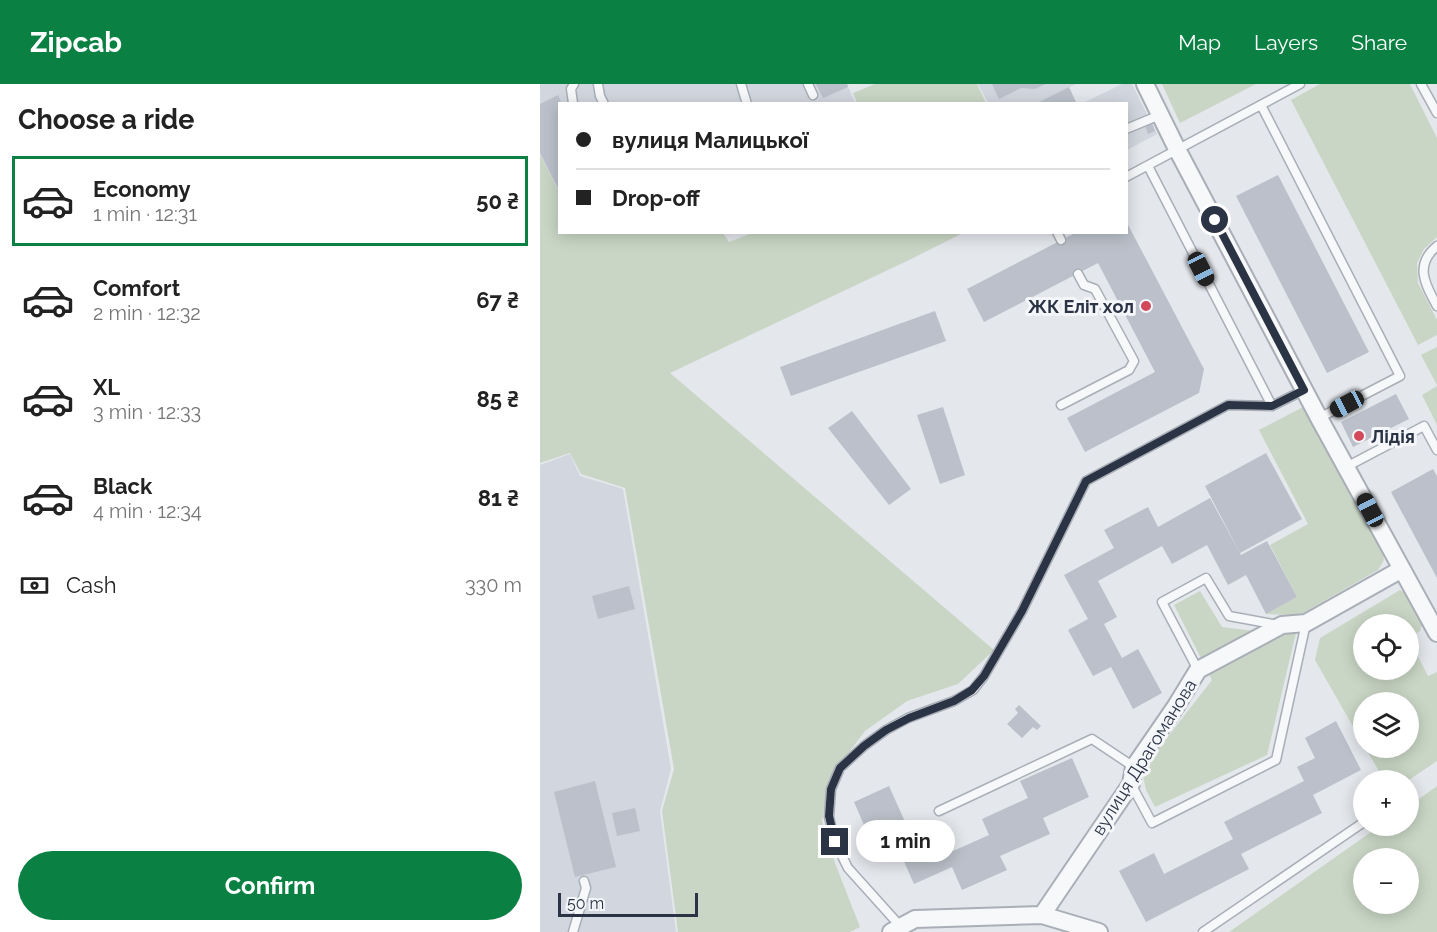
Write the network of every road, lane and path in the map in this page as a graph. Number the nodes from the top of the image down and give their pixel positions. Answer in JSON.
{"nodes":[{"id":1,"x":574,"y":84,"type":"edge"},
{"id":2,"x":598,"y":84,"type":"edge"},
{"id":3,"x":741,"y":84,"type":"edge"},
{"id":4,"x":808,"y":84,"type":"edge"},
{"id":5,"x":1145,"y":84,"type":"edge"},
{"id":6,"x":1300,"y":84,"type":"edge"},
{"id":7,"x":1421,"y":84,"type":"edge"},
{"id":8,"x":813,"y":95,"type":"dead end"},
{"id":9,"x":573,"y":102,"type":"edge"},
{"id":10,"x":603,"y":102,"type":"edge"},
{"id":11,"x":746,"y":102,"type":"edge"},
{"id":12,"x":1261,"y":105,"type":"junction"},
{"id":13,"x":1437,"y":113,"type":"edge"},
{"id":14,"x":1160,"y":115,"type":"junction"},
{"id":15,"x":1128,"y":128,"type":"edge"},
{"id":16,"x":1178,"y":151,"type":"junction"},
{"id":17,"x":1148,"y":166,"type":"junction"},
{"id":18,"x":1128,"y":176,"type":"edge"},
{"id":19,"x":1437,"y":246,"type":"edge"},
{"id":20,"x":1078,"y":274,"type":"dead end"},
{"id":21,"x":1437,"y":306,"type":"edge"},
{"id":22,"x":1304,"y":390,"type":"junction"},
{"id":23,"x":1061,"y":405,"type":"dead end"},
{"id":24,"x":1272,"y":406,"type":"junction"},
{"id":25,"x":1319,"y":418,"type":"junction"},
{"id":26,"x":1437,"y":450,"type":"edge"},
{"id":27,"x":1346,"y":467,"type":"junction"},
{"id":28,"x":1402,"y":569,"type":"junction"},
{"id":29,"x":1306,"y":623,"type":"junction"},
{"id":30,"x":1282,"y":626,"type":"junction"},
{"id":31,"x":1437,"y":633,"type":"edge"},
{"id":32,"x":1198,"y":670,"type":"junction"},
{"id":33,"x":1132,"y":776,"type":"junction"},
{"id":34,"x":939,"y":811,"type":"dead end"},
{"id":35,"x":1353,"y":830,"type":"edge"},
{"id":36,"x":584,"y":881,"type":"dead end"},
{"id":37,"x":1042,"y":915,"type":"junction"},
{"id":38,"x":896,"y":929,"type":"edge"},
{"id":39,"x":573,"y":932,"type":"edge"},
{"id":40,"x":1099,"y":932,"type":"edge"},
{"id":41,"x":1203,"y":932,"type":"edge"}],
"edges":[{"from":1,"to":9,"type":"lane"},
{"from":2,"to":10,"type":"lane"},
{"from":3,"to":11,"type":"lane"},
{"from":4,"to":8,"type":"lane"},
{"from":5,"to":14,"type":"street"},
{"from":6,"to":12,"type":"lane"},
{"from":7,"to":13,"type":"lane"},
{"from":12,"to":16,"type":"lane"},
{"from":12,"to":25,"type":"lane"},
{"from":14,"to":15,"type":"lane"},
{"from":14,"to":16,"type":"street"},
{"from":16,"to":17,"type":"lane"},
{"from":16,"to":22,"type":"street"},
{"from":17,"to":18,"type":"lane"},
{"from":17,"to":24,"type":"lane"},
{"from":19,"to":21,"type":"lane"},
{"from":20,"to":23,"type":"lane"},
{"from":22,"to":24,"type":"lane"},
{"from":22,"to":25,"type":"street"},
{"from":24,"to":38,"type":"lane"},
{"from":25,"to":27,"type":"street"},
{"from":26,"to":27,"type":"lane"},
{"from":27,"to":28,"type":"street"},
{"from":28,"to":29,"type":"street","name":"вулиця Драгоманова"},
{"from":28,"to":31,"type":"street"},
{"from":29,"to":30,"type":"street","name":"вулиця Драгоманова"},
{"from":29,"to":33,"type":"lane"},
{"from":30,"to":32,"type":"street","name":"вулиця Драгоманова"},
{"from":30,"to":32,"type":"lane"},
{"from":32,"to":33,"type":"street","name":"вулиця Драгоманова"},
{"from":33,"to":34,"type":"lane"},
{"from":33,"to":37,"type":"street","name":"вулиця Драгоманова"},
{"from":35,"to":41,"type":"lane"},
{"from":36,"to":39,"type":"lane"},
{"from":37,"to":38,"type":"street"},
{"from":37,"to":40,"type":"street"}]}
